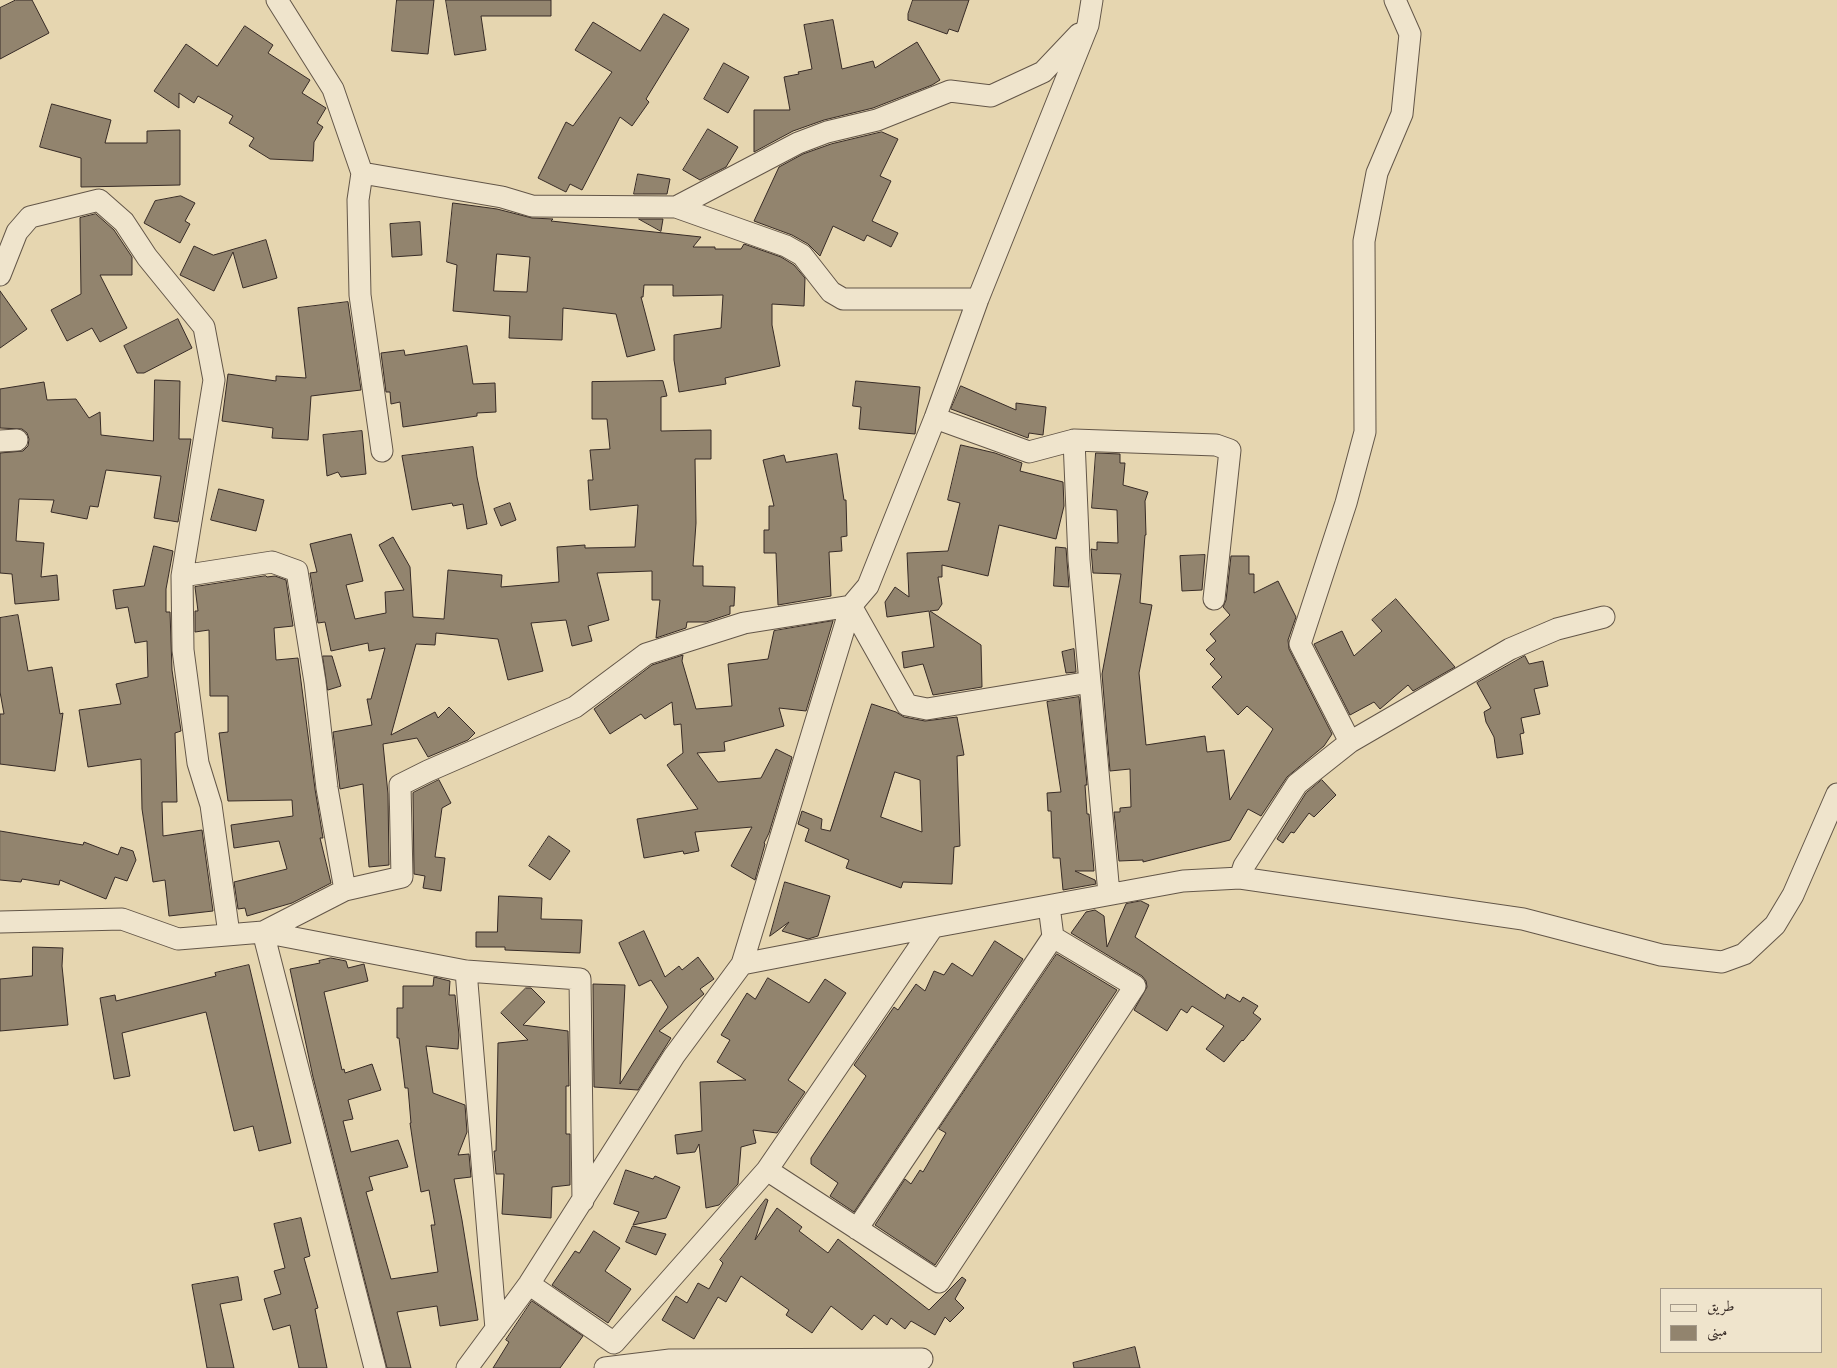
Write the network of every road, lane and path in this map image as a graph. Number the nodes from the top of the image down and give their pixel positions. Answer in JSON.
{"nodes":[{"id":1,"x":277,"y":0,"type":"edge"},
{"id":2,"x":1092,"y":0,"type":"edge"},
{"id":3,"x":1395,"y":0,"type":"edge"},
{"id":4,"x":1088,"y":25,"type":"junction"},
{"id":5,"x":362,"y":174,"type":"junction"},
{"id":6,"x":676,"y":207,"type":"junction"},
{"id":7,"x":0,"y":275,"type":"edge"},
{"id":8,"x":978,"y":299,"type":"junction"},
{"id":9,"x":935,"y":418,"type":"junction"},
{"id":10,"x":1074,"y":440,"type":"junction"},
{"id":11,"x":382,"y":451,"type":"dead end"},
{"id":12,"x":182,"y":576,"type":"junction"},
{"id":13,"x":1214,"y":599,"type":"dead end"},
{"id":14,"x":851,"y":606,"type":"junction"},
{"id":15,"x":1604,"y":616,"type":"dead end"},
{"id":16,"x":1090,"y":682,"type":"junction"},
{"id":17,"x":1350,"y":742,"type":"junction"},
{"id":18,"x":1837,"y":794,"type":"edge"},
{"id":19,"x":1240,"y":878,"type":"junction"},
{"id":20,"x":345,"y":890,"type":"junction"},
{"id":21,"x":1109,"y":894,"type":"junction"},
{"id":22,"x":1049,"y":906,"type":"junction"},
{"id":23,"x":0,"y":922,"type":"edge"},
{"id":24,"x":933,"y":927,"type":"junction"},
{"id":25,"x":263,"y":932,"type":"junction"},
{"id":26,"x":230,"y":934,"type":"junction"},
{"id":27,"x":1053,"y":936,"type":"junction"},
{"id":28,"x":742,"y":964,"type":"junction"},
{"id":29,"x":466,"y":971,"type":"junction"},
{"id":30,"x":767,"y":1170,"type":"junction"},
{"id":31,"x":583,"y":1201,"type":"junction"},
{"id":32,"x":857,"y":1229,"type":"junction"},
{"id":33,"x":529,"y":1284,"type":"junction"},
{"id":34,"x":496,"y":1329,"type":"junction"},
{"id":35,"x":922,"y":1359,"type":"dead end"},
{"id":36,"x":375,"y":1368,"type":"edge"},
{"id":37,"x":467,"y":1368,"type":"edge"},
{"id":38,"x":608,"y":1368,"type":"edge"}],
"edges":[{"from":1,"to":5,"type":"street"},
{"from":2,"to":4,"type":"street"},
{"from":3,"to":17,"type":"street"},
{"from":4,"to":6,"type":"street"},
{"from":4,"to":8,"type":"street"},
{"from":5,"to":6,"type":"street"},
{"from":5,"to":11,"type":"street"},
{"from":6,"to":8,"type":"street"},
{"from":7,"to":12,"type":"street"},
{"from":8,"to":9,"type":"street"},
{"from":9,"to":10,"type":"street"},
{"from":9,"to":14,"type":"street"},
{"from":10,"to":13,"type":"street"},
{"from":10,"to":16,"type":"street"},
{"from":12,"to":20,"type":"street"},
{"from":12,"to":26,"type":"street"},
{"from":14,"to":16,"type":"street"},
{"from":14,"to":20,"type":"street"},
{"from":14,"to":28,"type":"street"},
{"from":15,"to":17,"type":"street"},
{"from":16,"to":21,"type":"street"},
{"from":17,"to":19,"type":"street"},
{"from":18,"to":19,"type":"street"},
{"from":19,"to":21,"type":"street"},
{"from":20,"to":25,"type":"street"},
{"from":21,"to":22,"type":"street"},
{"from":22,"to":24,"type":"street"},
{"from":22,"to":27,"type":"street"},
{"from":23,"to":26,"type":"street"},
{"from":24,"to":28,"type":"street"},
{"from":24,"to":30,"type":"street"},
{"from":25,"to":26,"type":"street"},
{"from":25,"to":29,"type":"street"},
{"from":25,"to":36,"type":"street"},
{"from":27,"to":32,"type":"street"},
{"from":27,"to":32,"type":"street"},
{"from":28,"to":31,"type":"street"},
{"from":29,"to":31,"type":"street"},
{"from":29,"to":34,"type":"street"},
{"from":30,"to":32,"type":"street"},
{"from":30,"to":33,"type":"street"},
{"from":31,"to":33,"type":"street"},
{"from":33,"to":34,"type":"street"},
{"from":34,"to":37,"type":"street"},
{"from":35,"to":38,"type":"street"}]}
